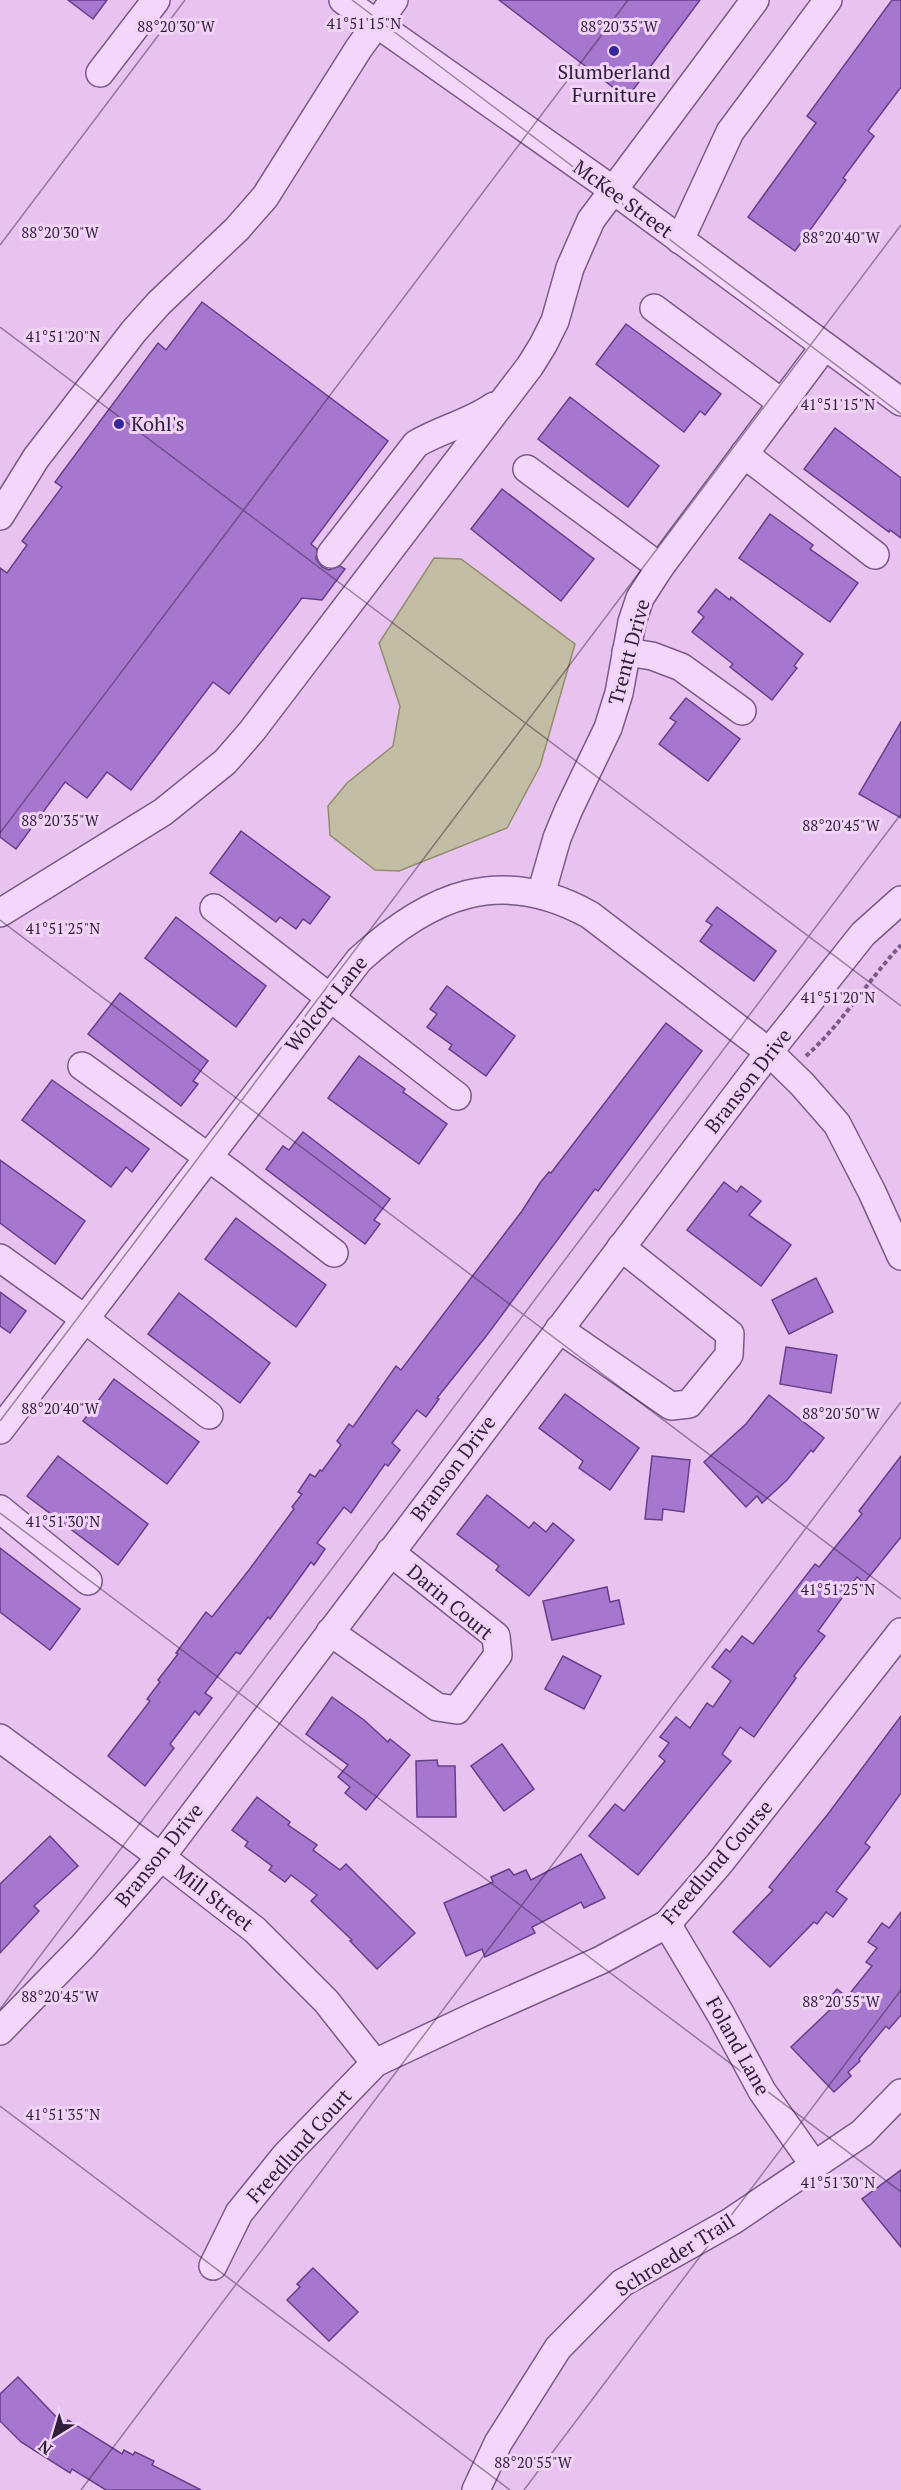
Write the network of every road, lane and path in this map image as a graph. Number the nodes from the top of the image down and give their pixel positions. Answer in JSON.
{"nodes":[{"id":1,"x":156,"y":0,"type":"edge"},
{"id":2,"x":343,"y":0,"type":"edge"},
{"id":3,"x":394,"y":0,"type":"edge"},
{"id":4,"x":755,"y":0,"type":"edge"},
{"id":5,"x":828,"y":0,"type":"edge"},
{"id":6,"x":376,"y":24,"type":"junction"},
{"id":7,"x":100,"y":74,"type":"dead end"},
{"id":8,"x":613,"y":190,"type":"junction"},
{"id":9,"x":680,"y":240,"type":"junction"},
{"id":10,"x":654,"y":308,"type":"dead end"},
{"id":11,"x":824,"y":347,"type":"junction"},
{"id":12,"x":510,"y":391,"type":"junction"},
{"id":13,"x":901,"y":402,"type":"edge"},
{"id":14,"x":782,"y":403,"type":"junction"},
{"id":15,"x":744,"y":454,"type":"junction"},
{"id":16,"x":527,"y":469,"type":"dead end"},
{"id":17,"x":0,"y":516,"type":"edge"},
{"id":18,"x":331,"y":554,"type":"dead end"},
{"id":19,"x":875,"y":555,"type":"dead end"},
{"id":20,"x":660,"y":567,"type":"junction"},
{"id":21,"x":626,"y":652,"type":"junction"},
{"id":22,"x":742,"y":711,"type":"dead end"},
{"id":23,"x":541,"y":894,"type":"junction"},
{"id":24,"x":901,"y":900,"type":"edge"},
{"id":25,"x":214,"y":908,"type":"dead end"},
{"id":26,"x":0,"y":913,"type":"edge"},
{"id":27,"x":901,"y":945,"type":"edge"},
{"id":28,"x":329,"y":998,"type":"junction"},
{"id":29,"x":769,"y":1052,"type":"junction"},
{"id":30,"x":803,"y":1058,"type":"dead end"},
{"id":31,"x":82,"y":1066,"type":"dead end"},
{"id":32,"x":457,"y":1096,"type":"dead end"},
{"id":33,"x":207,"y":1158,"type":"junction"},
{"id":34,"x":621,"y":1247,"type":"junction"},
{"id":35,"x":334,"y":1252,"type":"dead end"},
{"id":36,"x":901,"y":1256,"type":"edge"},
{"id":37,"x":0,"y":1258,"type":"edge"},
{"id":38,"x":85,"y":1319,"type":"junction"},
{"id":39,"x":559,"y":1329,"type":"junction"},
{"id":40,"x":209,"y":1416,"type":"dead end"},
{"id":41,"x":0,"y":1430,"type":"edge"},
{"id":42,"x":0,"y":1509,"type":"edge"},
{"id":43,"x":390,"y":1552,"type":"junction"},
{"id":44,"x":88,"y":1581,"type":"dead end"},
{"id":45,"x":330,"y":1632,"type":"junction"},
{"id":46,"x":901,"y":1632,"type":"edge"},
{"id":47,"x":0,"y":1738,"type":"edge"},
{"id":48,"x":161,"y":1857,"type":"junction"},
{"id":49,"x":667,"y":1924,"type":"junction"},
{"id":50,"x":0,"y":2031,"type":"edge"},
{"id":51,"x":375,"y":2063,"type":"junction"},
{"id":52,"x":901,"y":2093,"type":"edge"},
{"id":53,"x":814,"y":2164,"type":"junction"},
{"id":54,"x":213,"y":2266,"type":"dead end"},
{"id":55,"x":476,"y":2490,"type":"edge"}],
"edges":[{"from":1,"to":7,"type":"street"},
{"from":2,"to":6,"type":"street","name":"McKee Street"},
{"from":3,"to":6,"type":"street"},
{"from":4,"to":8,"type":"street"},
{"from":5,"to":9,"type":"street"},
{"from":6,"to":8,"type":"street","name":"McKee Street"},
{"from":6,"to":17,"type":"street"},
{"from":8,"to":9,"type":"street","name":"McKee Street"},
{"from":8,"to":12,"type":"street"},
{"from":9,"to":11,"type":"street","name":"McKee Street"},
{"from":10,"to":14,"type":"street"},
{"from":11,"to":13,"type":"street","name":"McKee Street"},
{"from":11,"to":14,"type":"street","name":"Trentt Drive"},
{"from":12,"to":18,"type":"street"},
{"from":12,"to":26,"type":"street"},
{"from":14,"to":15,"type":"street","name":"Trentt Drive"},
{"from":15,"to":19,"type":"street"},
{"from":15,"to":20,"type":"street","name":"Trentt Drive"},
{"from":16,"to":20,"type":"street"},
{"from":20,"to":21,"type":"street","name":"Trentt Drive"},
{"from":21,"to":22,"type":"street"},
{"from":21,"to":23,"type":"street","name":"Trentt Drive"},
{"from":23,"to":28,"type":"street","name":"Wolcott Lane"},
{"from":23,"to":29,"type":"street","name":"Wolcott Lane"},
{"from":24,"to":29,"type":"street","name":"Branson Drive"},
{"from":25,"to":28,"type":"street"},
{"from":27,"to":30,"type":"path"},
{"from":28,"to":32,"type":"street"},
{"from":28,"to":33,"type":"street","name":"Wolcott Lane"},
{"from":29,"to":34,"type":"street","name":"Branson Drive"},
{"from":29,"to":36,"type":"street","name":"Wolcott Lane"},
{"from":31,"to":33,"type":"street"},
{"from":33,"to":35,"type":"street"},
{"from":33,"to":38,"type":"street","name":"Wolcott Lane"},
{"from":34,"to":39,"type":"street","name":"Branson Drive"},
{"from":34,"to":39,"type":"street"},
{"from":37,"to":38,"type":"street"},
{"from":38,"to":40,"type":"street"},
{"from":38,"to":41,"type":"street","name":"Wolcott Lane"},
{"from":39,"to":43,"type":"street","name":"Branson Drive"},
{"from":42,"to":44,"type":"street"},
{"from":43,"to":45,"type":"street","name":"Branson Drive"},
{"from":43,"to":45,"type":"street","name":"Darin Court"},
{"from":45,"to":48,"type":"street","name":"Branson Drive"},
{"from":46,"to":49,"type":"street","name":"Freedlund Course"},
{"from":47,"to":48,"type":"street","name":"Mill Street"},
{"from":48,"to":50,"type":"street","name":"Branson Drive"},
{"from":48,"to":51,"type":"street","name":"Mill Street"},
{"from":49,"to":51,"type":"street","name":"Freedlund Course"},
{"from":49,"to":53,"type":"street","name":"Foland Lane"},
{"from":51,"to":54,"type":"street","name":"Freedlund Court"},
{"from":52,"to":53,"type":"street","name":"Schroeder Trail"},
{"from":53,"to":55,"type":"street","name":"Schroeder Trail"}]}
